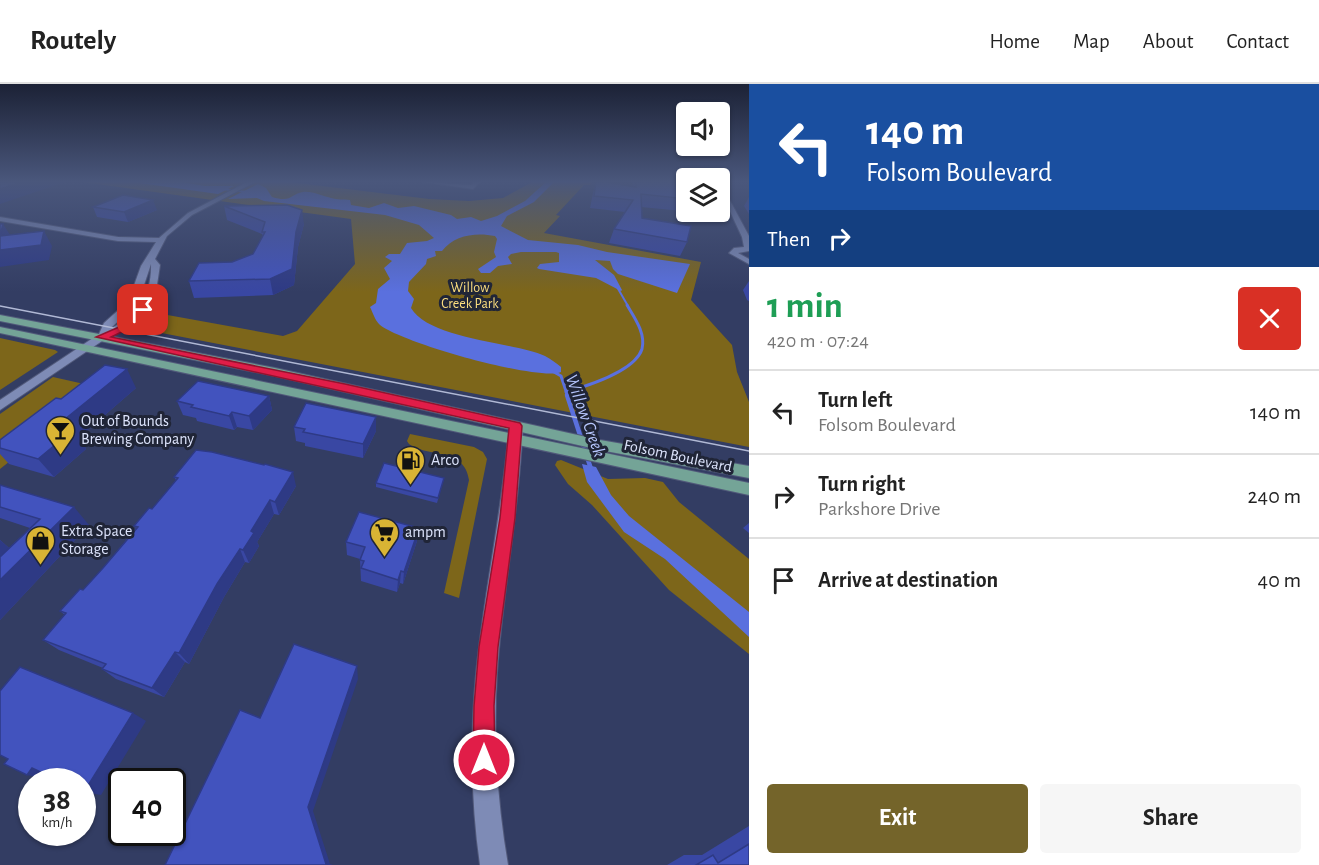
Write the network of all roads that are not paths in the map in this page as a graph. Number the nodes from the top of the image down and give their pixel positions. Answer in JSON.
{"nodes":[{"id":1,"x":184,"y":218,"type":"edge"},
{"id":2,"x":738,"y":218,"type":"edge"},
{"id":3,"x":0,"y":219,"type":"edge"},
{"id":4,"x":746,"y":233,"type":"edge"},
{"id":5,"x":160,"y":240,"type":"junction"},
{"id":6,"x":748,"y":249,"type":"edge"},
{"id":7,"x":152,"y":259,"type":"junction"},
{"id":8,"x":749,"y":262,"type":"edge"},
{"id":9,"x":0,"y":318,"type":"edge"},
{"id":10,"x":0,"y":330,"type":"edge"},
{"id":11,"x":101,"y":337,"type":"junction"},
{"id":12,"x":85,"y":348,"type":"junction"},
{"id":13,"x":0,"y":406,"type":"edge"},
{"id":14,"x":515,"y":432,"type":"junction"},
{"id":15,"x":601,"y":451,"type":"junction"},
{"id":16,"x":749,"y":472,"type":"edge"},
{"id":17,"x":749,"y":489,"type":"edge"},
{"id":18,"x":494,"y":865,"type":"edge"}],
"edges":[{"from":1,"to":5,"type":"street"},
{"from":2,"to":4,"type":"street"},
{"from":3,"to":5,"type":"street"},
{"from":4,"to":6,"type":"street"},
{"from":5,"to":7,"type":"street"},
{"from":6,"to":8,"type":"street"},
{"from":7,"to":11,"type":"street"},
{"from":7,"to":11,"type":"street"},
{"from":9,"to":11,"type":"main road","name":"Folsom Boulevard"},
{"from":10,"to":12,"type":"main road","name":"Folsom Boulevard"},
{"from":11,"to":12,"type":"street"},
{"from":11,"to":14,"type":"main road","name":"Folsom Boulevard"},
{"from":12,"to":13,"type":"street"},
{"from":12,"to":14,"type":"main road","name":"Folsom Boulevard"},
{"from":14,"to":15,"type":"main road","name":"Folsom Boulevard"},
{"from":14,"to":18,"type":"street"},
{"from":15,"to":16,"type":"main road","name":"Folsom Boulevard"},
{"from":15,"to":17,"type":"main road","name":"Folsom Boulevard"}]}
